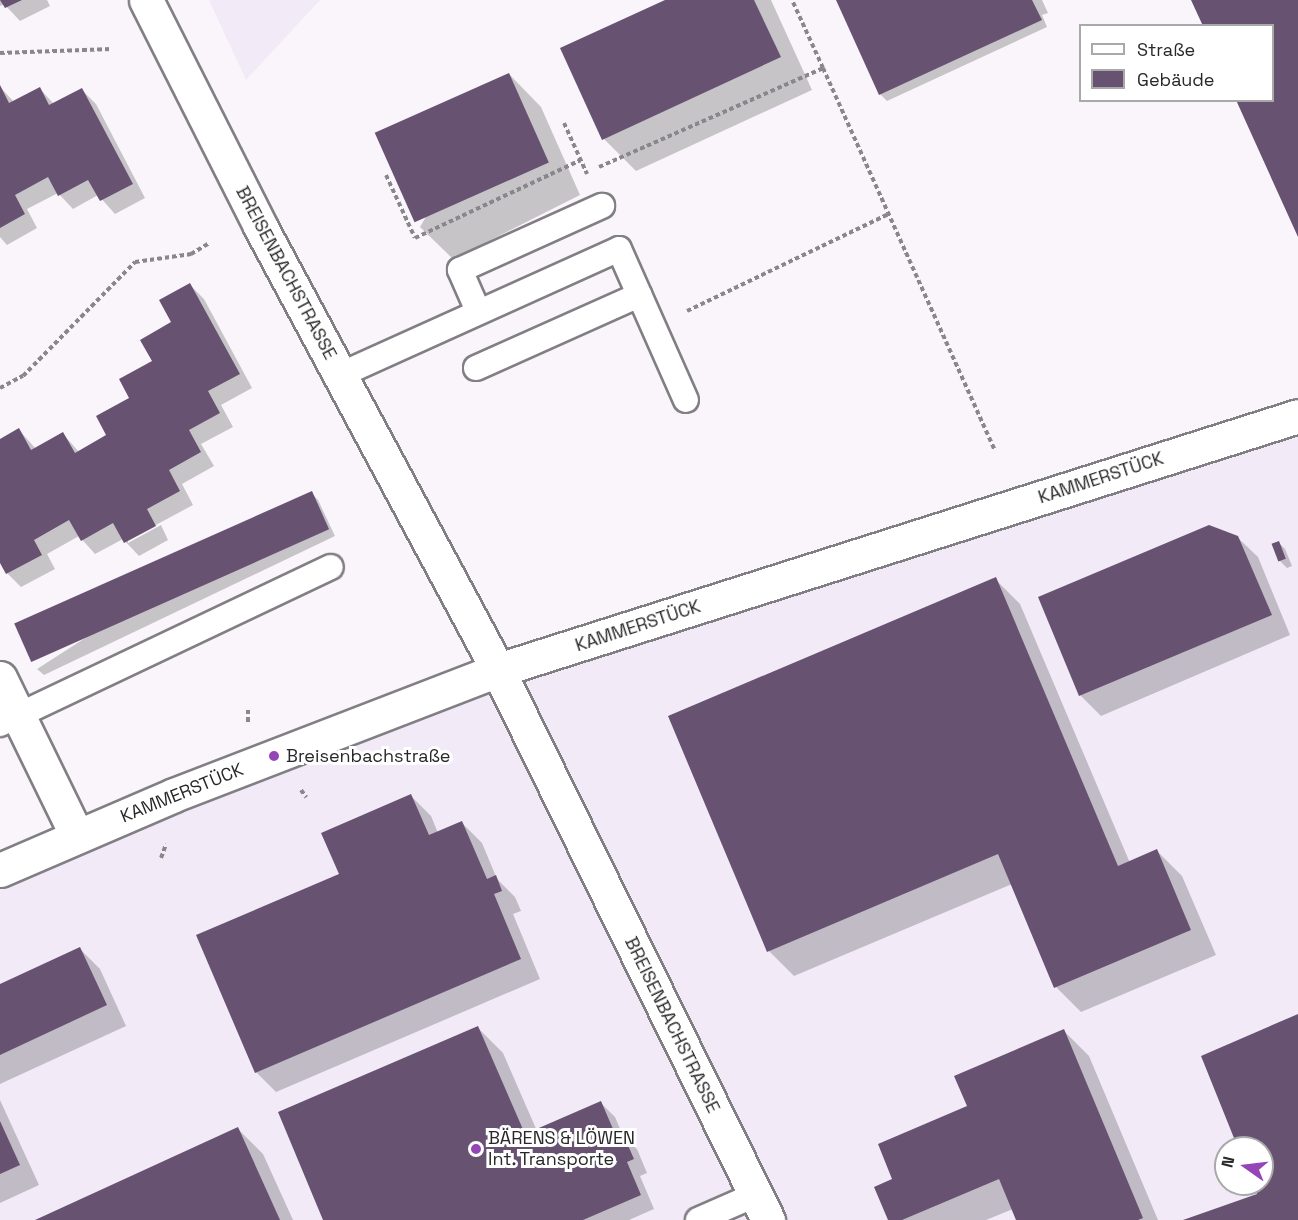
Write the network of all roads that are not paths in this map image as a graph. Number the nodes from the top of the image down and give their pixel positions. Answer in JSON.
{"nodes":[{"id":1,"x":146,"y":0,"type":"edge"},
{"id":2,"x":602,"y":206,"type":"road end"},
{"id":3,"x":639,"y":295,"type":"junction"},
{"id":4,"x":478,"y":311,"type":"junction"},
{"id":5,"x":476,"y":368,"type":"dead end"},
{"id":6,"x":340,"y":375,"type":"junction"},
{"id":7,"x":686,"y":400,"type":"dead end"},
{"id":8,"x":1295,"y":424,"type":"edge"},
{"id":9,"x":331,"y":567,"type":"dead end"},
{"id":10,"x":498,"y":670,"type":"junction"},
{"id":11,"x":0,"y":678,"type":"edge"},
{"id":12,"x":9,"y":720,"type":"edge"},
{"id":13,"x":77,"y":837,"type":"junction"},
{"id":14,"x":0,"y":870,"type":"edge"},
{"id":15,"x":762,"y":1207,"type":"edge"},
{"id":16,"x":698,"y":1220,"type":"edge"}],
"edges":[{"from":1,"to":6,"type":"street","name":"BREISENBACHSTRASSE"},
{"from":2,"to":4,"type":"lane"},
{"from":3,"to":4,"type":"lane"},
{"from":3,"to":5,"type":"lane"},
{"from":3,"to":7,"type":"lane"},
{"from":4,"to":6,"type":"lane"},
{"from":6,"to":10,"type":"street","name":"BREISENBACHSTRASSE"},
{"from":8,"to":10,"type":"street","name":"KAMMERSTÜCK"},
{"from":9,"to":12,"type":"lane"},
{"from":10,"to":13,"type":"street","name":"KAMMERSTÜCK"},
{"from":10,"to":15,"type":"street","name":"BREISENBACHSTRASSE"},
{"from":11,"to":12,"type":"street"},
{"from":12,"to":13,"type":"street"},
{"from":13,"to":14,"type":"street","name":"KAMMERSTÜCK"},
{"from":15,"to":16,"type":"lane"}]}
